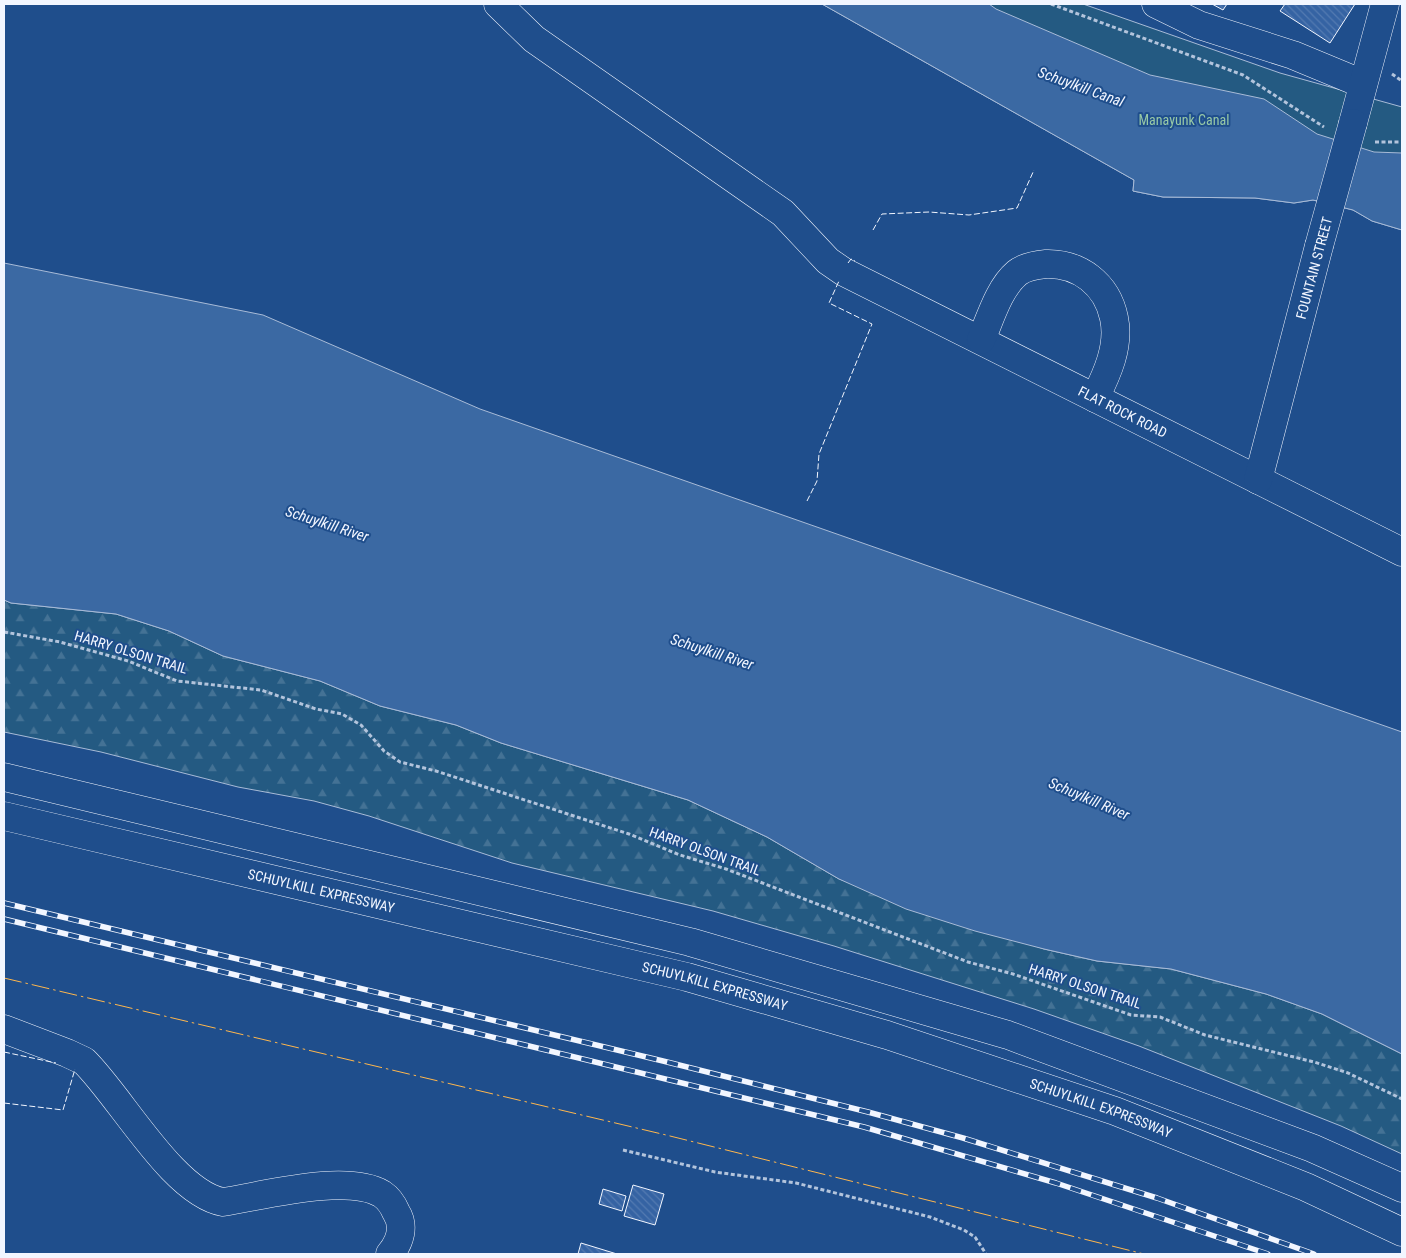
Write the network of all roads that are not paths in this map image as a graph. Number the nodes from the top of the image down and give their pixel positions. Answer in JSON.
{"nodes":[{"id":1,"x":498,"y":4,"type":"edge"},
{"id":2,"x":1156,"y":4,"type":"edge"},
{"id":3,"x":1385,"y":4,"type":"edge"},
{"id":4,"x":1363,"y":84,"type":"junction"},
{"id":5,"x":981,"y":340,"type":"junction"},
{"id":6,"x":1095,"y":398,"type":"junction"},
{"id":7,"x":1258,"y":480,"type":"junction"},
{"id":8,"x":1402,"y":552,"type":"edge"},
{"id":9,"x":4,"y":776,"type":"edge"},
{"id":10,"x":4,"y":816,"type":"edge"},
{"id":11,"x":4,"y":1029,"type":"edge"},
{"id":12,"x":1402,"y":1188,"type":"edge"},
{"id":13,"x":1402,"y":1232,"type":"edge"},
{"id":14,"x":390,"y":1254,"type":"edge"}],
"edges":[{"from":1,"to":5,"type":"main road","name":"FLAT ROCK ROAD"},
{"from":2,"to":4,"type":"main road"},
{"from":3,"to":4,"type":"main road","name":"FOUNTAIN STREET"},
{"from":4,"to":7,"type":"main road","name":"FOUNTAIN STREET","bridge":true},
{"from":5,"to":6,"type":"main road","name":"FLAT ROCK ROAD"},
{"from":5,"to":6,"type":"main road"},
{"from":6,"to":7,"type":"main road","name":"FLAT ROCK ROAD"},
{"from":7,"to":8,"type":"main road","name":"FLAT ROCK ROAD"},
{"from":9,"to":12,"type":"main road"},
{"from":10,"to":13,"type":"main road","name":"SCHUYLKILL EXPRESSWAY"},
{"from":11,"to":14,"type":"main road"}]}
